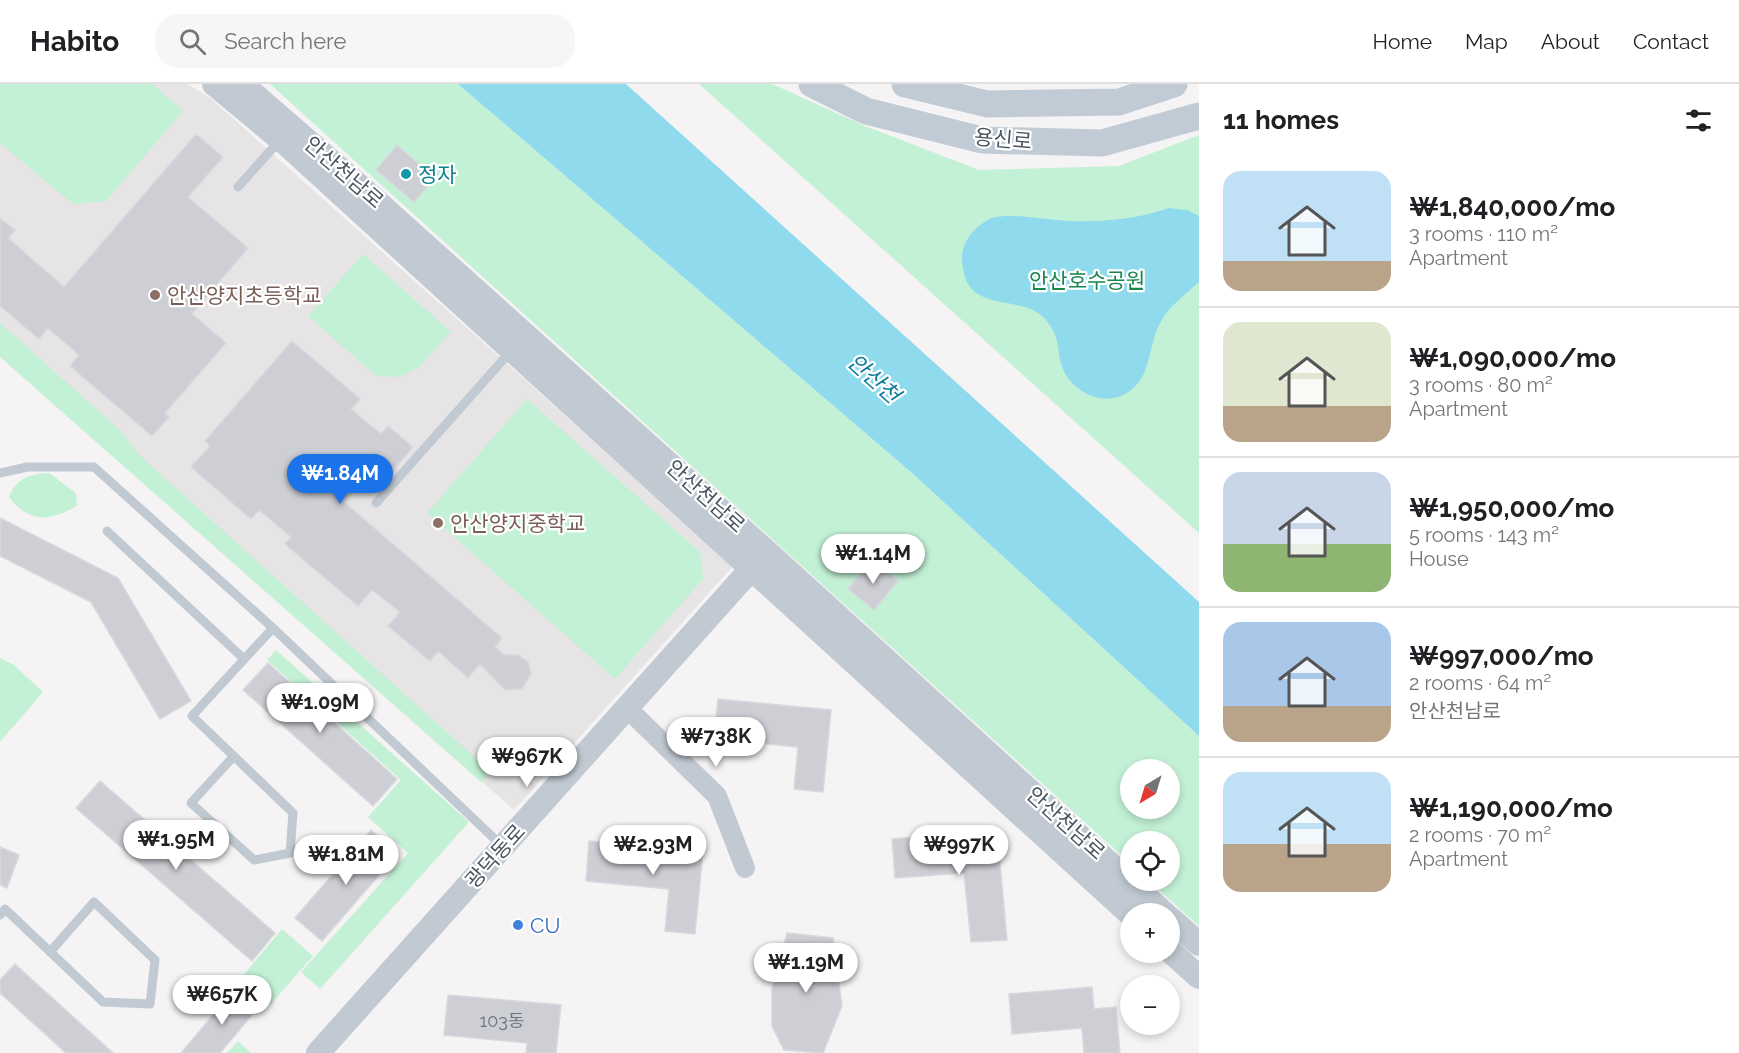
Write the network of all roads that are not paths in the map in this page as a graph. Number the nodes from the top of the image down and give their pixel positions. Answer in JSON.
{"nodes":[{"id":1,"x":214,"y":84,"type":"edge"},
{"id":2,"x":242,"y":84,"type":"edge"},
{"id":3,"x":812,"y":84,"type":"edge"},
{"id":4,"x":905,"y":84,"type":"edge"},
{"id":5,"x":1174,"y":84,"type":"edge"},
{"id":6,"x":1199,"y":116,"type":"edge"},
{"id":7,"x":286,"y":133,"type":"junction"},
{"id":8,"x":238,"y":187,"type":"dead end"},
{"id":9,"x":512,"y":350,"type":"junction"},
{"id":10,"x":0,"y":472,"type":"edge"},
{"id":11,"x":376,"y":503,"type":"dead end"},
{"id":12,"x":107,"y":531,"type":"dead end"},
{"id":13,"x":759,"y":560,"type":"junction"},
{"id":14,"x":273,"y":628,"type":"junction"},
{"id":15,"x":244,"y":659,"type":"junction"},
{"id":16,"x":627,"y":708,"type":"junction"},
{"id":17,"x":234,"y":756,"type":"junction"},
{"id":18,"x":503,"y":847,"type":"junction"},
{"id":19,"x":745,"y":868,"type":"dead end"},
{"id":20,"x":1153,"y":903,"type":"edge"},
{"id":21,"x":1120,"y":905,"type":"edge"},
{"id":22,"x":0,"y":915,"type":"edge"},
{"id":23,"x":1180,"y":927,"type":"edge"},
{"id":24,"x":1199,"y":944,"type":"edge"},
{"id":25,"x":50,"y":952,"type":"junction"},
{"id":26,"x":1180,"y":960,"type":"edge"},
{"id":27,"x":1199,"y":977,"type":"edge"},
{"id":28,"x":318,"y":1053,"type":"edge"}],
"edges":[{"from":1,"to":7,"type":"street","name":"안산천남로"},
{"from":2,"to":7,"type":"street","name":"안산천남로"},
{"from":3,"to":6,"type":"main road","name":"용신로"},
{"from":4,"to":5,"type":"main road","name":"용신로"},
{"from":7,"to":8,"type":"lane"},
{"from":7,"to":9,"type":"street","name":"안산천남로"},
{"from":7,"to":13,"type":"street","name":"안산천남로"},
{"from":9,"to":11,"type":"lane"},
{"from":9,"to":13,"type":"street","name":"안산천남로"},
{"from":10,"to":14,"type":"lane"},
{"from":12,"to":15,"type":"lane"},
{"from":13,"to":16,"type":"street","name":"광덕동로"},
{"from":13,"to":20,"type":"street","name":"안산천남로"},
{"from":13,"to":21,"type":"street","name":"안산천남로"},
{"from":14,"to":15,"type":"lane"},
{"from":14,"to":18,"type":"lane"},
{"from":15,"to":17,"type":"lane"},
{"from":16,"to":18,"type":"street","name":"광덕동로"},
{"from":16,"to":19,"type":"street"},
{"from":17,"to":17,"type":"lane"},
{"from":18,"to":28,"type":"street","name":"광덕동로"},
{"from":22,"to":25,"type":"lane"},
{"from":23,"to":24,"type":"street"},
{"from":25,"to":25,"type":"lane"},
{"from":26,"to":27,"type":"street"}]}
